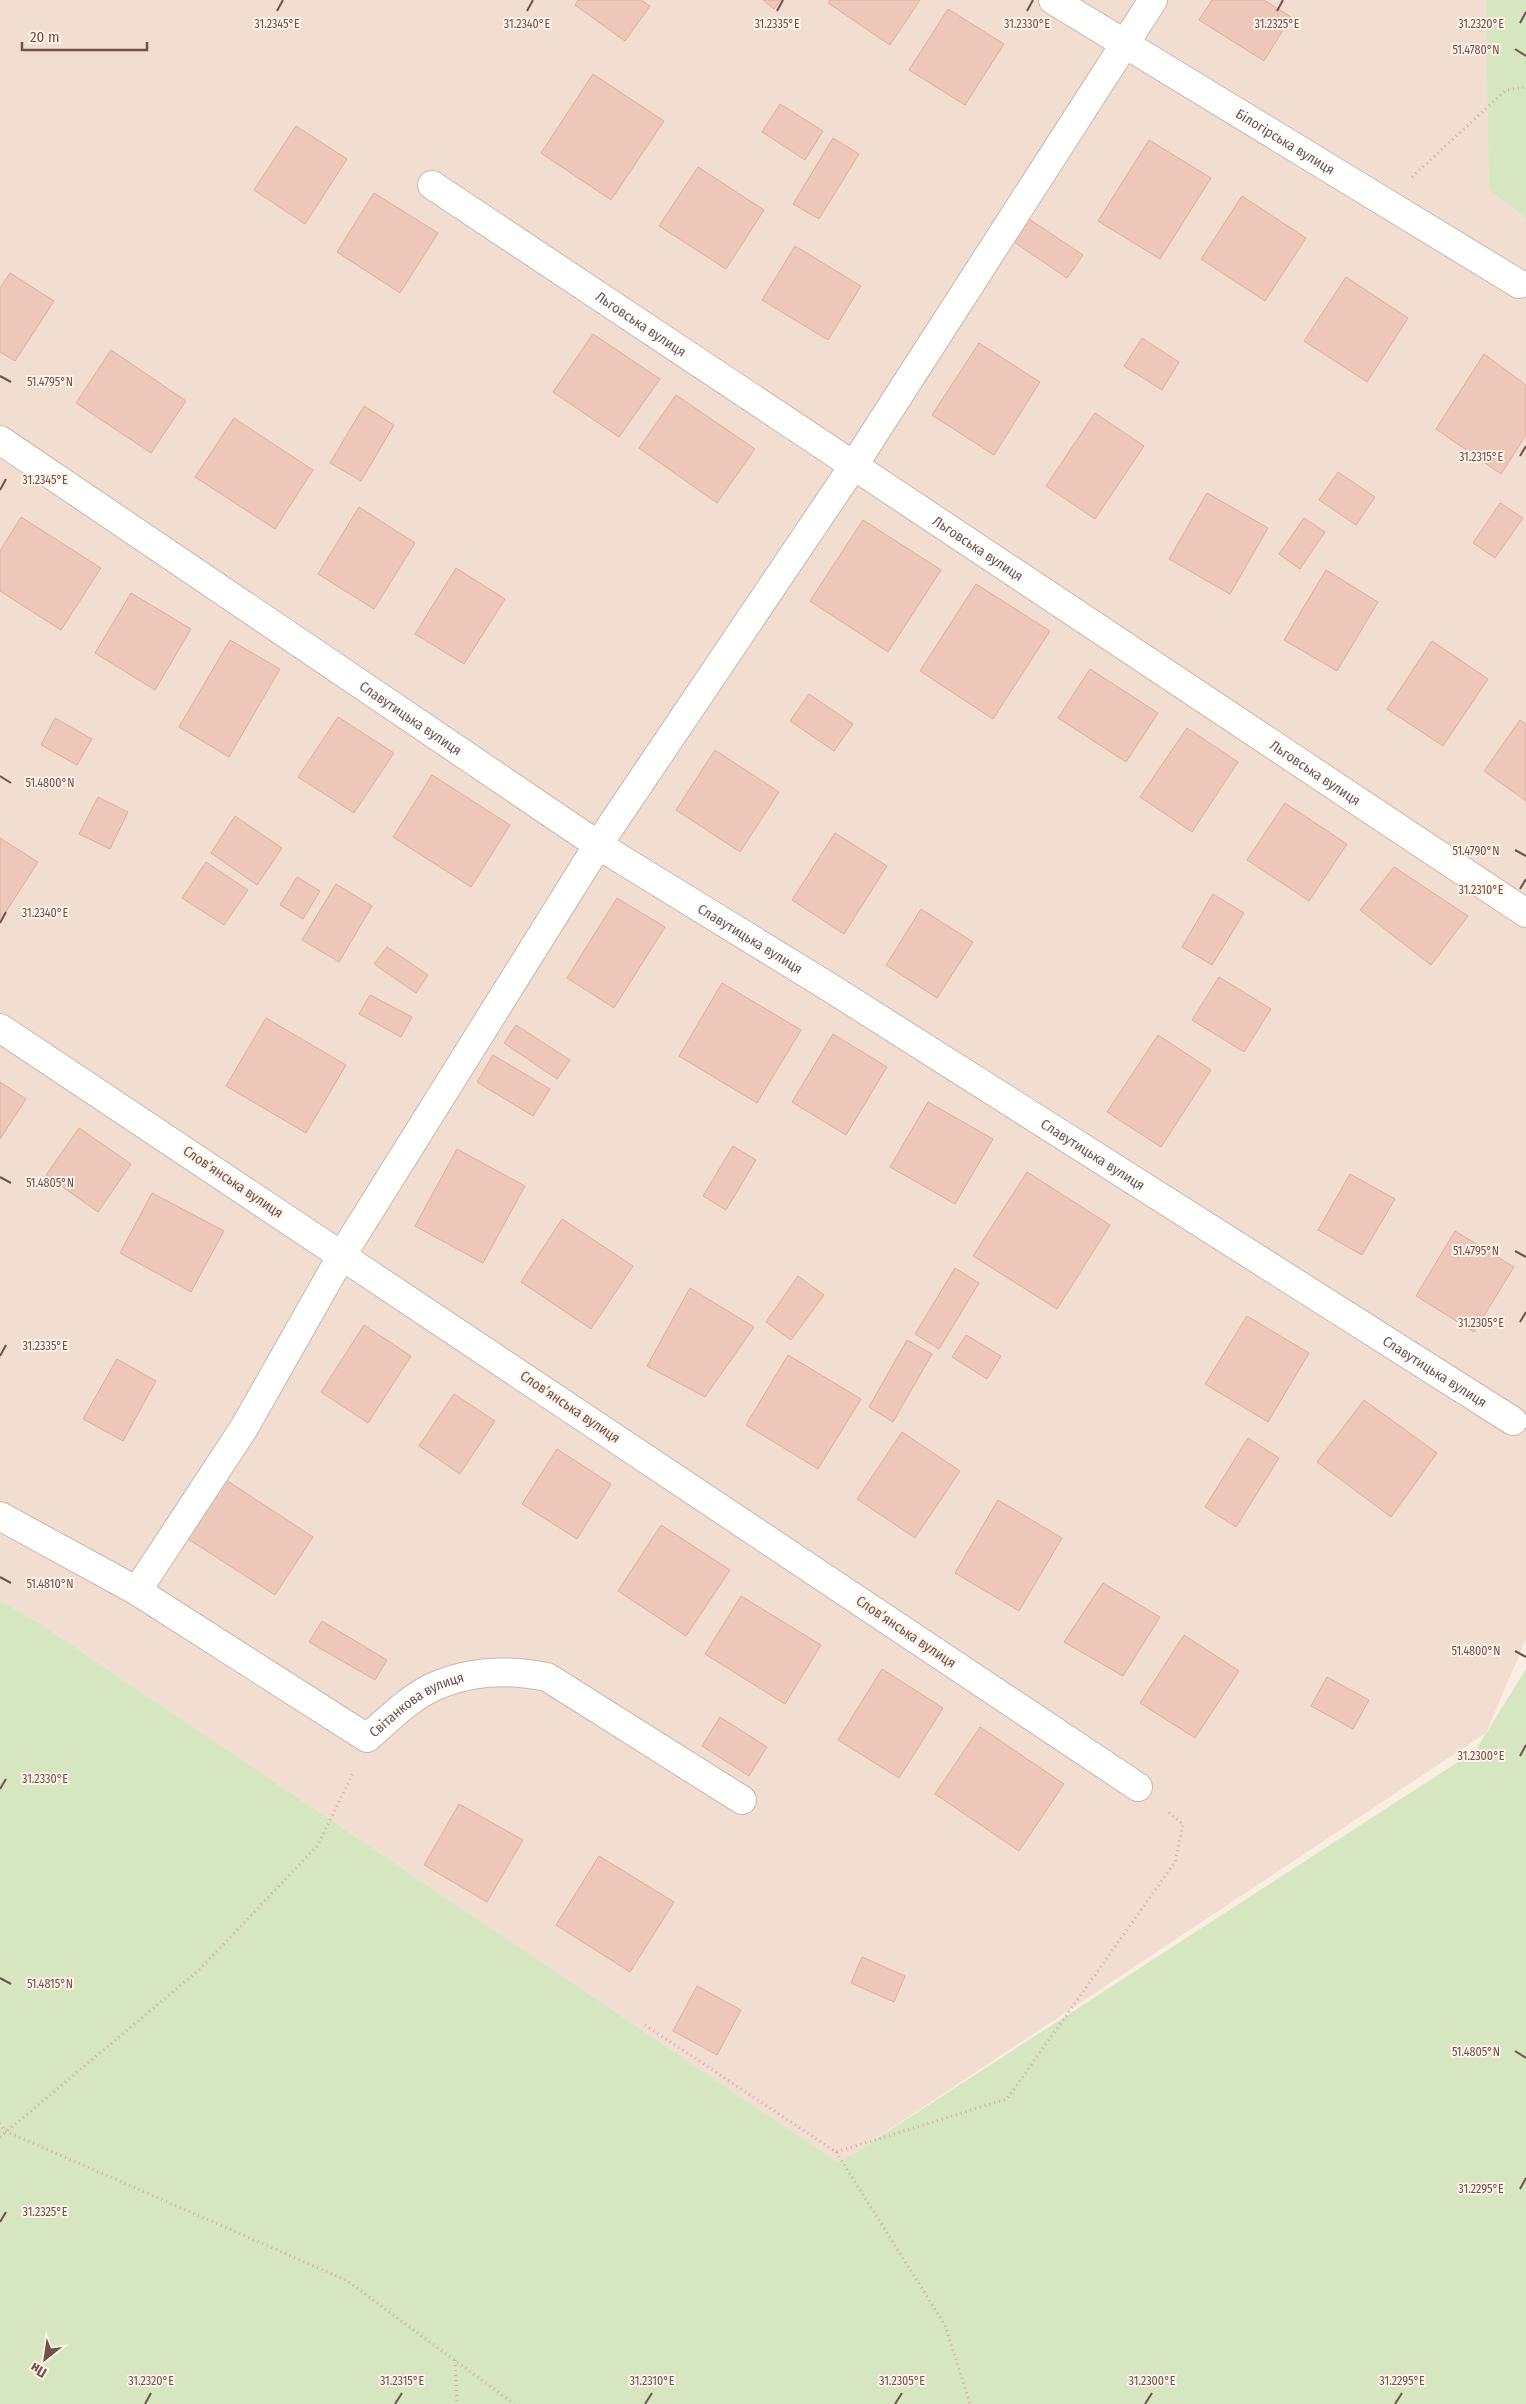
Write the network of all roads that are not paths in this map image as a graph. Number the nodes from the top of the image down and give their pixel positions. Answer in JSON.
{"nodes":[{"id":1,"x":1053,"y":0,"type":"edge"},
{"id":2,"x":1153,"y":0,"type":"edge"},
{"id":3,"x":1124,"y":45,"type":"junction"},
{"id":4,"x":432,"y":185,"type":"dead end"},
{"id":5,"x":1519,"y":284,"type":"dead end"},
{"id":6,"x":0,"y":440,"type":"edge"},
{"id":7,"x":854,"y":465,"type":"junction"},
{"id":8,"x":598,"y":845,"type":"junction"},
{"id":9,"x":1526,"y":912,"type":"edge"},
{"id":10,"x":0,"y":1028,"type":"edge"},
{"id":11,"x":342,"y":1255,"type":"junction"},
{"id":12,"x":1513,"y":1420,"type":"dead end"},
{"id":13,"x":0,"y":1516,"type":"edge"},
{"id":14,"x":137,"y":1591,"type":"junction"},
{"id":15,"x":1138,"y":1788,"type":"road end"},
{"id":16,"x":742,"y":1800,"type":"dead end"}],
"edges":[{"from":1,"to":3,"type":"street","name":"Білогірська вулиця"},
{"from":2,"to":3,"type":"street"},
{"from":3,"to":5,"type":"street","name":"Білогірська вулиця"},
{"from":3,"to":7,"type":"street"},
{"from":4,"to":7,"type":"street","name":"Льговська вулиця"},
{"from":6,"to":8,"type":"street","name":"Славутицька вулиця"},
{"from":7,"to":8,"type":"street"},
{"from":7,"to":9,"type":"street","name":"Льговська вулиця"},
{"from":8,"to":11,"type":"street"},
{"from":8,"to":12,"type":"street","name":"Славутицька вулиця"},
{"from":10,"to":11,"type":"street","name":"Словʼянська вулиця"},
{"from":11,"to":14,"type":"street"},
{"from":11,"to":15,"type":"street","name":"Словʼянська вулиця"},
{"from":13,"to":14,"type":"street","name":"Світанкова вулиця"},
{"from":14,"to":16,"type":"street","name":"Світанкова вулиця"}]}
